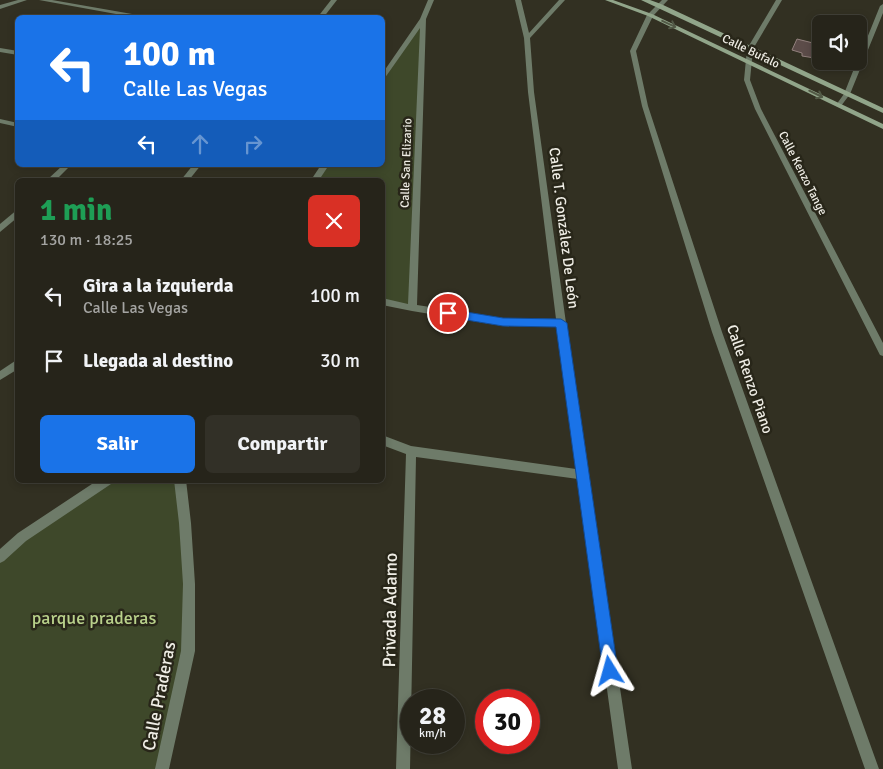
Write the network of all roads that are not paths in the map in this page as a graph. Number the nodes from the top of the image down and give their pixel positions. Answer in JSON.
{"nodes":[{"id":1,"x":24,"y":0,"type":"edge"},
{"id":2,"x":42,"y":0,"type":"edge"},
{"id":3,"x":334,"y":0,"type":"edge"},
{"id":4,"x":431,"y":0,"type":"edge"},
{"id":5,"x":518,"y":0,"type":"edge"},
{"id":6,"x":562,"y":0,"type":"edge"},
{"id":7,"x":608,"y":0,"type":"edge"},
{"id":8,"x":644,"y":0,"type":"edge"},
{"id":9,"x":779,"y":0,"type":"edge"},
{"id":10,"x":662,"y":3,"type":"edge"},
{"id":11,"x":883,"y":6,"type":"edge"},
{"id":12,"x":0,"y":8,"type":"edge"},
{"id":13,"x":134,"y":15,"type":"edge"},
{"id":14,"x":322,"y":15,"type":"edge"},
{"id":15,"x":650,"y":15,"type":"junction"},
{"id":16,"x":423,"y":19,"type":"junction"},
{"id":17,"x":527,"y":38,"type":"junction"},
{"id":18,"x":750,"y":49,"type":"junction"},
{"id":19,"x":0,"y":50,"type":"edge"},
{"id":20,"x":15,"y":52,"type":"edge"},
{"id":21,"x":748,"y":61,"type":"junction"},
{"id":22,"x":385,"y":76,"type":"edge"},
{"id":23,"x":847,"y":94,"type":"junction"},
{"id":24,"x":839,"y":105,"type":"junction"},
{"id":25,"x":883,"y":111,"type":"edge"},
{"id":26,"x":0,"y":121,"type":"edge"},
{"id":27,"x":15,"y":124,"type":"edge"},
{"id":28,"x":883,"y":128,"type":"edge"},
{"id":29,"x":65,"y":167,"type":"edge"},
{"id":30,"x":195,"y":167,"type":"edge"},
{"id":31,"x":324,"y":167,"type":"edge"},
{"id":32,"x":53,"y":178,"type":"edge"},
{"id":33,"x":187,"y":178,"type":"edge"},
{"id":34,"x":316,"y":178,"type":"edge"},
{"id":35,"x":15,"y":215,"type":"edge"},
{"id":36,"x":0,"y":216,"type":"edge"},
{"id":37,"x":11,"y":218,"type":"junction"},
{"id":38,"x":0,"y":229,"type":"edge"},
{"id":39,"x":385,"y":302,"type":"edge"},
{"id":40,"x":412,"y":308,"type":"junction"},
{"id":41,"x":561,"y":323,"type":"junction"},
{"id":42,"x":883,"y":352,"type":"edge"},
{"id":43,"x":15,"y":365,"type":"edge"},
{"id":44,"x":0,"y":376,"type":"edge"},
{"id":45,"x":385,"y":441,"type":"edge"},
{"id":46,"x":411,"y":451,"type":"junction"},
{"id":47,"x":582,"y":475,"type":"junction"},
{"id":48,"x":103,"y":483,"type":"edge"},
{"id":49,"x":180,"y":483,"type":"edge"},
{"id":50,"x":0,"y":557,"type":"edge"},
{"id":51,"x":162,"y":769,"type":"edge"},
{"id":52,"x":403,"y":769,"type":"edge"},
{"id":53,"x":625,"y":769,"type":"edge"},
{"id":54,"x":872,"y":769,"type":"edge"}],
"edges":[{"from":1,"to":12,"type":"street"},
{"from":2,"to":13,"type":"street"},
{"from":3,"to":14,"type":"street"},
{"from":4,"to":16,"type":"street"},
{"from":5,"to":17,"type":"street","name":"Calle T. González De León"},
{"from":6,"to":17,"type":"street"},
{"from":7,"to":15,"type":"main road","name":"Calle Bufalo"},
{"from":8,"to":10,"type":"main road","name":"Calle Bufalo"},
{"from":9,"to":18,"type":"street","name":"Calle Kenzo Tange"},
{"from":10,"to":15,"type":"street","name":"Calle Renzo Piano"},
{"from":10,"to":18,"type":"main road","name":"Calle Bufalo"},
{"from":11,"to":23,"type":"street"},
{"from":15,"to":21,"type":"main road","name":"Calle Bufalo","one_way":true},
{"from":15,"to":54,"type":"street","name":"Calle Renzo Piano"},
{"from":16,"to":22,"type":"street"},
{"from":16,"to":40,"type":"street","name":"Calle San Elizario"},
{"from":17,"to":41,"type":"street","name":"Calle T. González De León"},
{"from":18,"to":21,"type":"street","name":"Calle Kenzo Tange"},
{"from":18,"to":23,"type":"main road","name":"Calle Bufalo"},
{"from":19,"to":20,"type":"street"},
{"from":21,"to":24,"type":"main road","name":"Calle Bufalo","one_way":true},
{"from":21,"to":42,"type":"street","name":"Calle Kenzo Tange"},
{"from":23,"to":24,"type":"street"},
{"from":23,"to":25,"type":"main road","name":"Calle Bufalo"},
{"from":24,"to":28,"type":"main road","name":"Calle Bufalo"},
{"from":26,"to":27,"type":"street"},
{"from":29,"to":32,"type":"street"},
{"from":30,"to":33,"type":"street"},
{"from":31,"to":34,"type":"street"},
{"from":35,"to":37,"type":"street"},
{"from":36,"to":37,"type":"street"},
{"from":37,"to":38,"type":"street"},
{"from":39,"to":40,"type":"street"},
{"from":40,"to":41,"type":"street"},
{"from":41,"to":47,"type":"street","name":"Calle T. González De León"},
{"from":43,"to":44,"type":"street"},
{"from":45,"to":46,"type":"street"},
{"from":46,"to":47,"type":"street"},
{"from":46,"to":52,"type":"street","name":"Privada Adamo"},
{"from":47,"to":53,"type":"street","name":"Calle T. González De León"},
{"from":48,"to":50,"type":"street"},
{"from":49,"to":51,"type":"street","name":"Calle Praderas"}]}
